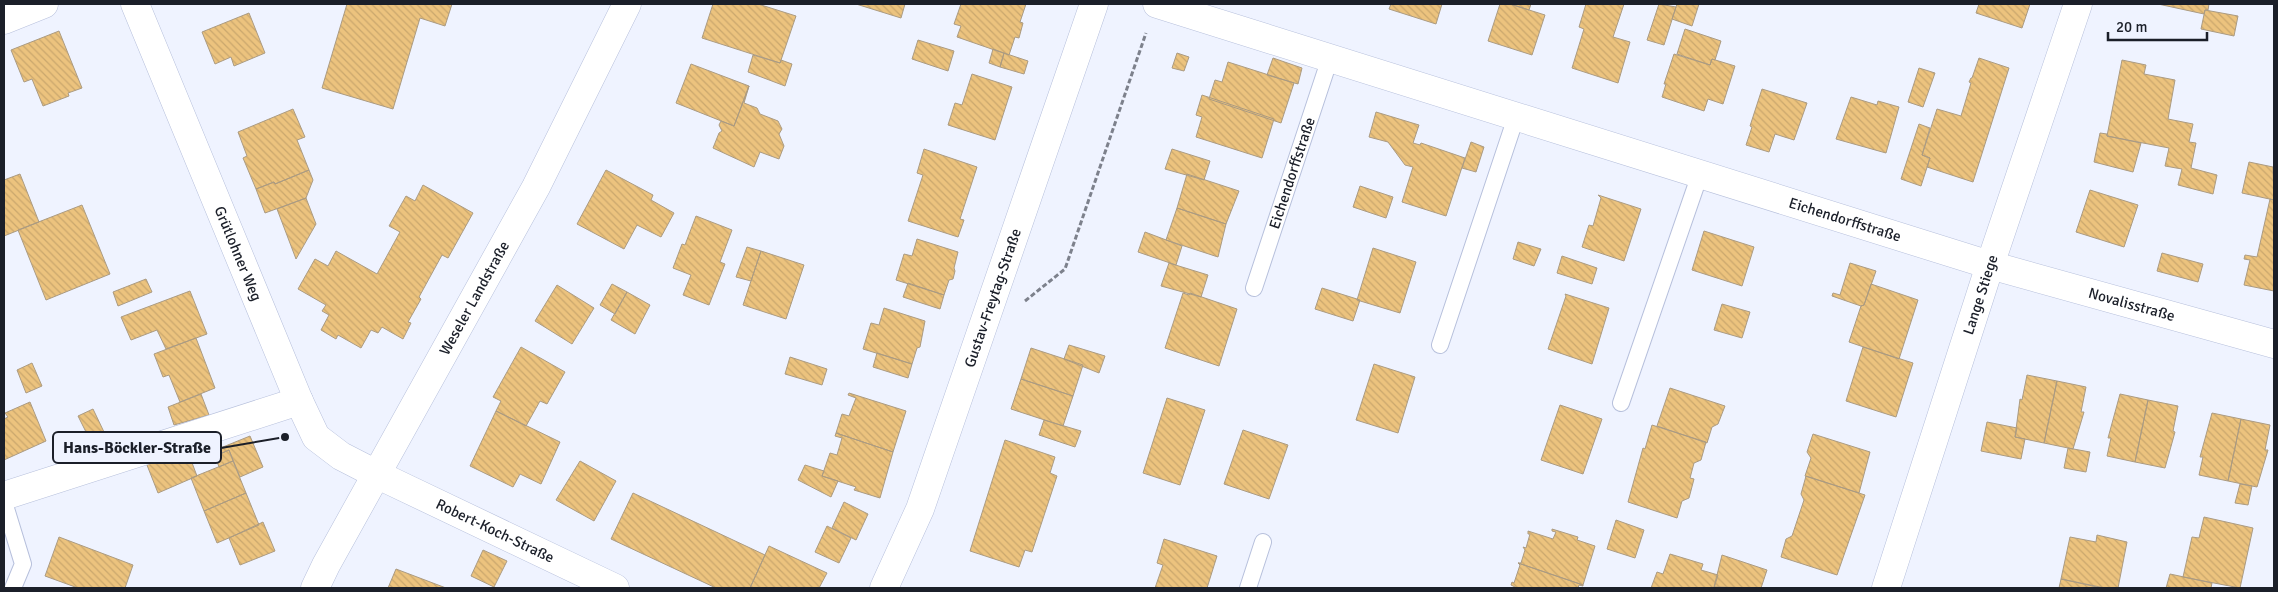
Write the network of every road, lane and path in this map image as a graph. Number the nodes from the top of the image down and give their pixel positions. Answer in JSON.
{"nodes":[{"id":1,"x":44,"y":4,"type":"edge"},
{"id":2,"x":135,"y":4,"type":"edge"},
{"id":3,"x":627,"y":4,"type":"edge"},
{"id":4,"x":1094,"y":4,"type":"edge"},
{"id":5,"x":1157,"y":4,"type":"edge"},
{"id":6,"x":2078,"y":4,"type":"edge"},
{"id":7,"x":4,"y":20,"type":"edge"},
{"id":8,"x":1146,"y":31,"type":"dead end"},
{"id":9,"x":1330,"y":58,"type":"junction"},
{"id":10,"x":1516,"y":116,"type":"junction"},
{"id":11,"x":1700,"y":174,"type":"junction"},
{"id":12,"x":1990,"y":265,"type":"junction"},
{"id":13,"x":1254,"y":288,"type":"dead end"},
{"id":14,"x":1018,"y":306,"type":"dead end"},
{"id":15,"x":2274,"y":344,"type":"edge"},
{"id":16,"x":1440,"y":345,"type":"dead end"},
{"id":17,"x":299,"y":401,"type":"junction"},
{"id":18,"x":1621,"y":403,"type":"dead end"},
{"id":19,"x":376,"y":474,"type":"junction"},
{"id":20,"x":4,"y":496,"type":"edge"},
{"id":21,"x":4,"y":502,"type":"edge"},
{"id":22,"x":1262,"y":542,"type":"dead end"},
{"id":23,"x":13,"y":588,"type":"edge"},
{"id":24,"x":315,"y":588,"type":"edge"},
{"id":25,"x":615,"y":588,"type":"edge"},
{"id":26,"x":884,"y":588,"type":"edge"},
{"id":27,"x":1248,"y":588,"type":"edge"},
{"id":28,"x":1886,"y":588,"type":"edge"}],
"edges":[{"from":1,"to":7,"type":"street"},
{"from":2,"to":17,"type":"street","name":"Grütlohner Weg"},
{"from":3,"to":19,"type":"street","name":"Weseler Landstraße"},
{"from":4,"to":26,"type":"street","name":"Gustav-Freytag-Straße"},
{"from":5,"to":9,"type":"street","name":"Eichendorffstraße"},
{"from":6,"to":12,"type":"street","name":"Lange Stiege"},
{"from":8,"to":14,"type":"path"},
{"from":9,"to":10,"type":"street","name":"Eichendorffstraße"},
{"from":9,"to":13,"type":"lane","name":"Eichendorffstraße"},
{"from":10,"to":11,"type":"street","name":"Eichendorffstraße"},
{"from":10,"to":16,"type":"lane"},
{"from":11,"to":12,"type":"street","name":"Eichendorffstraße"},
{"from":11,"to":18,"type":"lane"},
{"from":12,"to":15,"type":"street","name":"Novalisstraße"},
{"from":12,"to":28,"type":"street","name":"Lange Stiege"},
{"from":17,"to":19,"type":"street","name":"Grütlohner Weg"},
{"from":17,"to":20,"type":"street"},
{"from":19,"to":24,"type":"street","name":"Weseler Landstraße"},
{"from":19,"to":25,"type":"street","name":"Robert-Koch-Straße"},
{"from":21,"to":23,"type":"lane"},
{"from":22,"to":27,"type":"lane"}]}
